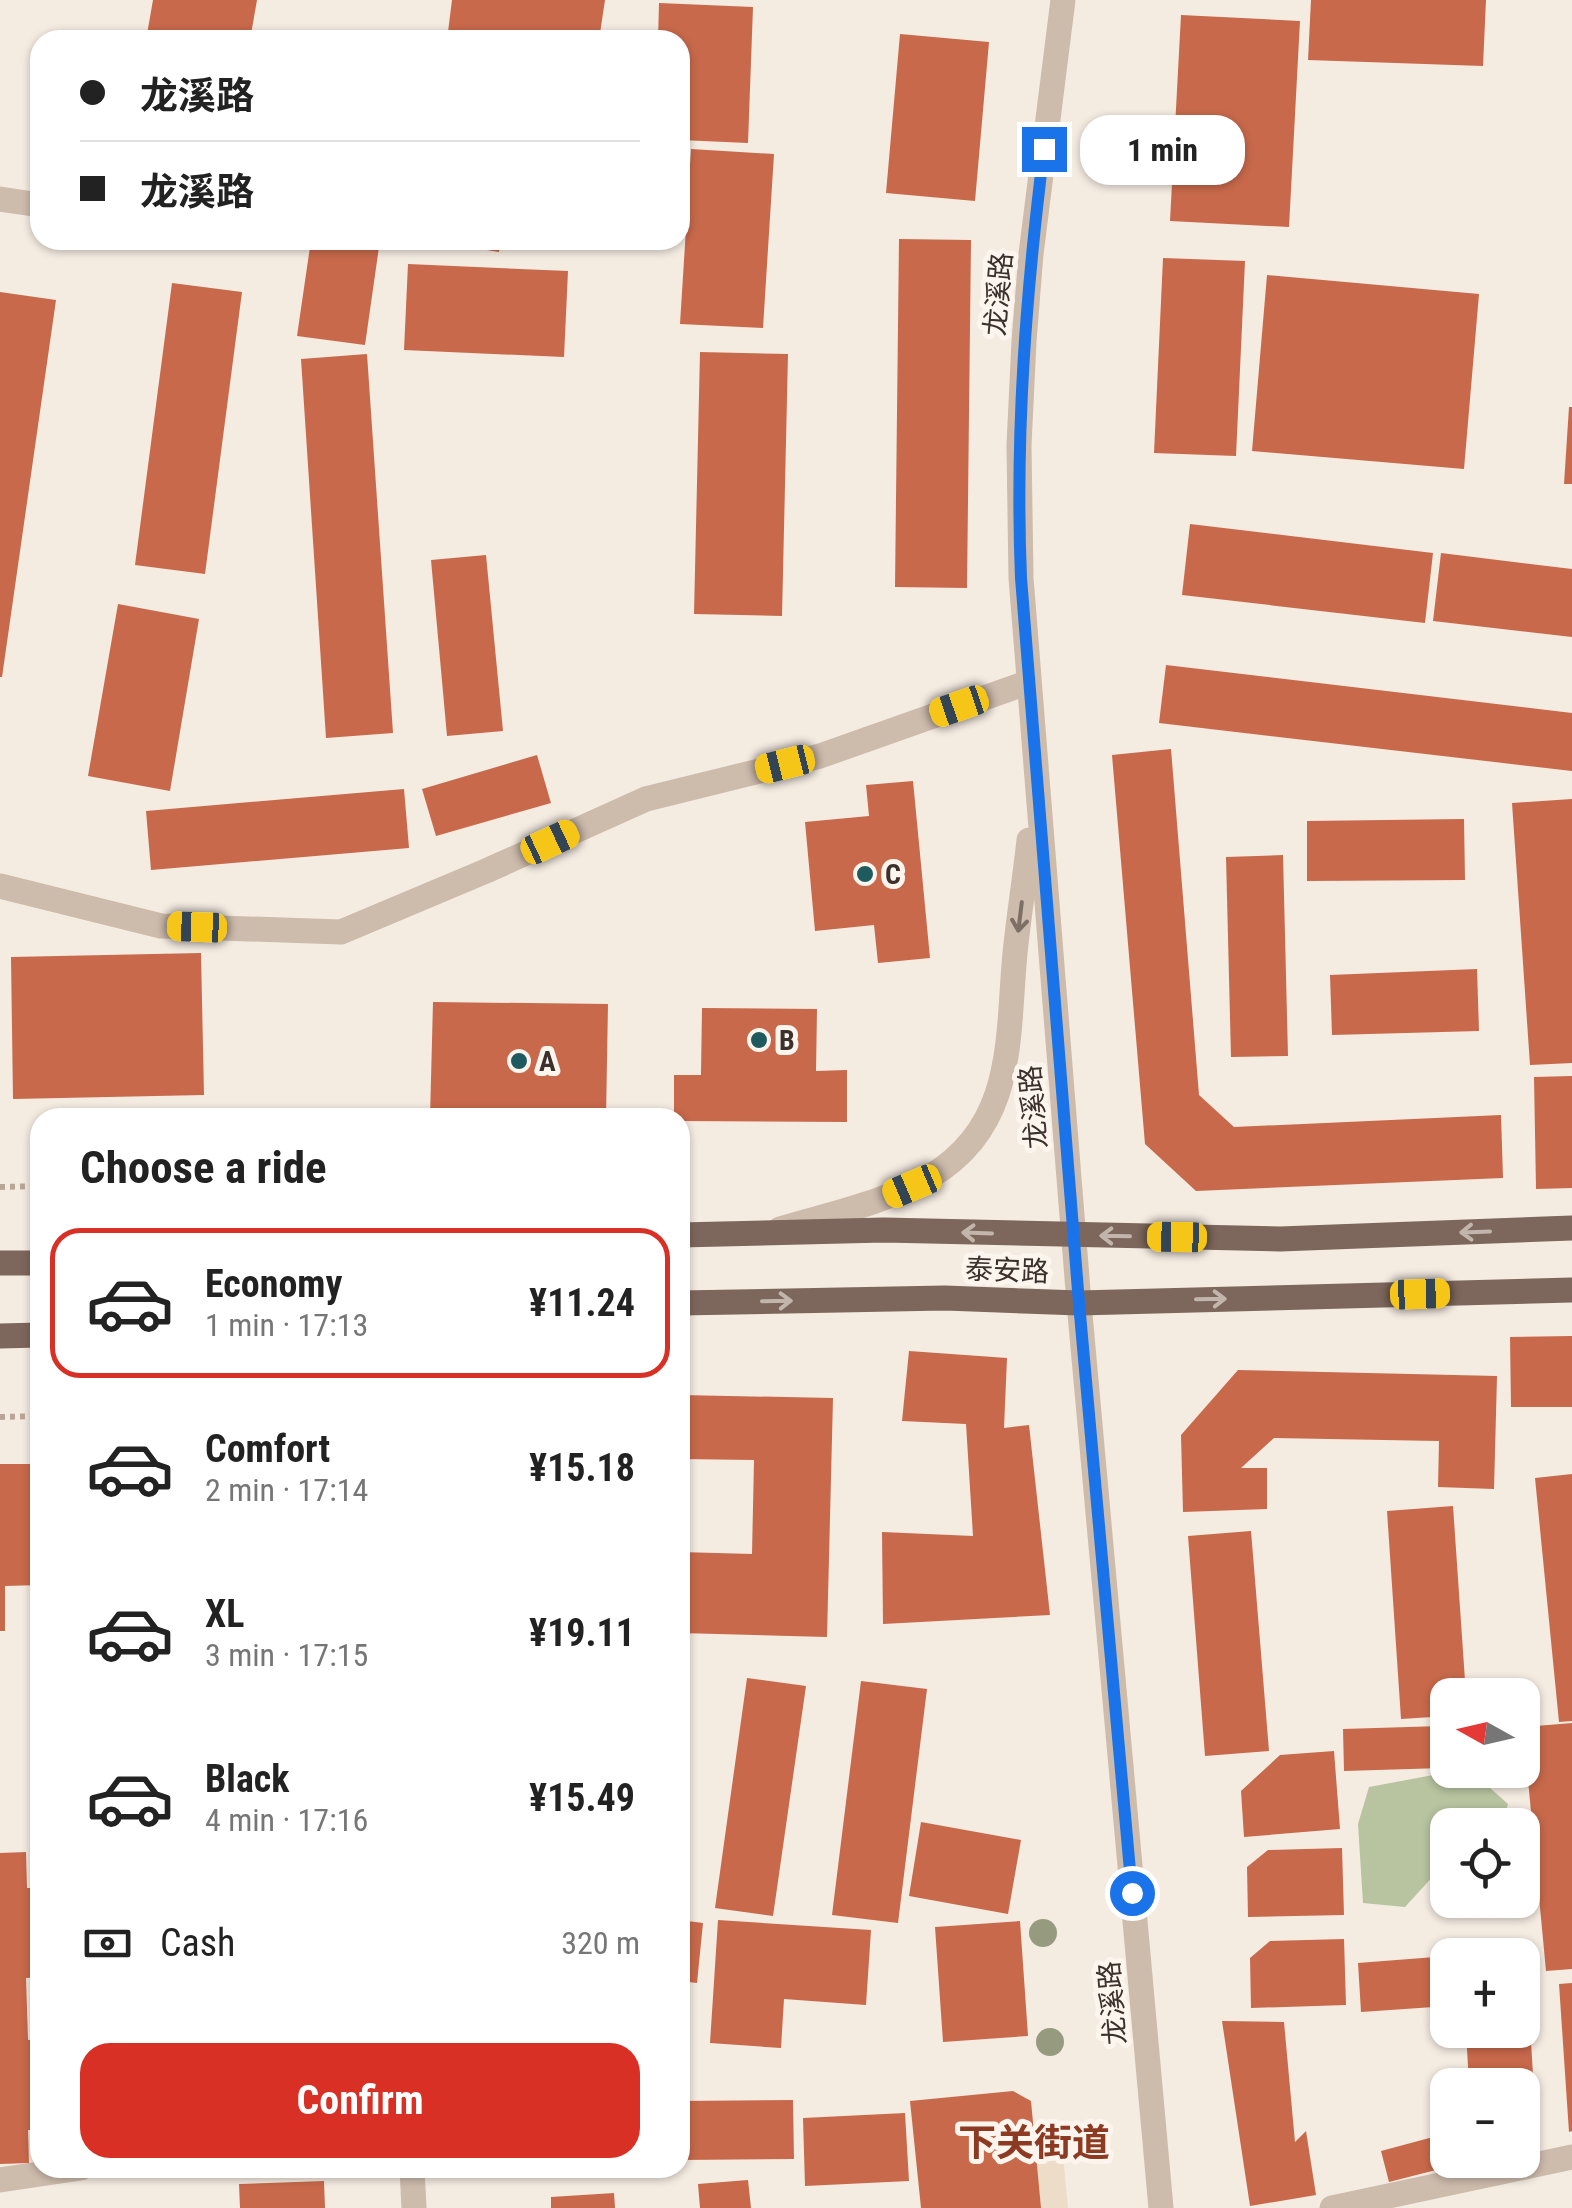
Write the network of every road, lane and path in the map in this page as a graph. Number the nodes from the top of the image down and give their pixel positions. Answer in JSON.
{"nodes":[{"id":1,"x":1063,"y":0,"type":"edge"},
{"id":2,"x":0,"y":198,"type":"edge"},
{"id":3,"x":30,"y":202,"type":"edge"},
{"id":4,"x":1028,"y":682,"type":"junction"},
{"id":5,"x":1036,"y":785,"type":"junction"},
{"id":6,"x":0,"y":886,"type":"edge"},
{"id":7,"x":0,"y":1186,"type":"edge"},
{"id":8,"x":30,"y":1186,"type":"edge"},
{"id":9,"x":1572,"y":1228,"type":"edge"},
{"id":10,"x":773,"y":1231,"type":"junction"},
{"id":11,"x":690,"y":1235,"type":"edge"},
{"id":12,"x":1074,"y":1236,"type":"junction"},
{"id":13,"x":0,"y":1263,"type":"edge"},
{"id":14,"x":30,"y":1263,"type":"edge"},
{"id":15,"x":1572,"y":1290,"type":"edge"},
{"id":16,"x":690,"y":1303,"type":"edge"},
{"id":17,"x":1079,"y":1303,"type":"junction"},
{"id":18,"x":30,"y":1335,"type":"edge"},
{"id":19,"x":0,"y":1336,"type":"edge"},
{"id":20,"x":0,"y":1416,"type":"edge"},
{"id":21,"x":30,"y":1416,"type":"edge"},
{"id":22,"x":1572,"y":2157,"type":"edge"},
{"id":23,"x":30,"y":2176,"type":"edge"},
{"id":24,"x":412,"y":2178,"type":"edge"},
{"id":25,"x":0,"y":2180,"type":"edge"},
{"id":26,"x":414,"y":2208,"type":"edge"},
{"id":27,"x":1161,"y":2208,"type":"edge"},
{"id":28,"x":1332,"y":2208,"type":"edge"}],
"edges":[{"from":1,"to":4,"type":"street","name":"龙溪路"},
{"from":2,"to":3,"type":"street"},
{"from":4,"to":5,"type":"street","name":"龙溪路"},
{"from":4,"to":6,"type":"street"},
{"from":5,"to":10,"type":"street","one_way":true},
{"from":5,"to":12,"type":"street","name":"龙溪路"},
{"from":7,"to":8,"type":"path"},
{"from":9,"to":12,"type":"main road","name":"泰安路","one_way":true},
{"from":10,"to":11,"type":"main road","name":"泰安路"},
{"from":12,"to":10,"type":"main road","name":"泰安路","one_way":true},
{"from":12,"to":17,"type":"street","name":"龙溪路"},
{"from":13,"to":14,"type":"main road"},
{"from":17,"to":15,"type":"main road","name":"泰安路","one_way":true},
{"from":16,"to":17,"type":"main road","name":"泰安路","one_way":true},
{"from":17,"to":27,"type":"street","name":"龙溪路"},
{"from":18,"to":19,"type":"main road"},
{"from":20,"to":21,"type":"path"},
{"from":22,"to":28,"type":"street"},
{"from":23,"to":25,"type":"street"},
{"from":24,"to":26,"type":"street"}]}
